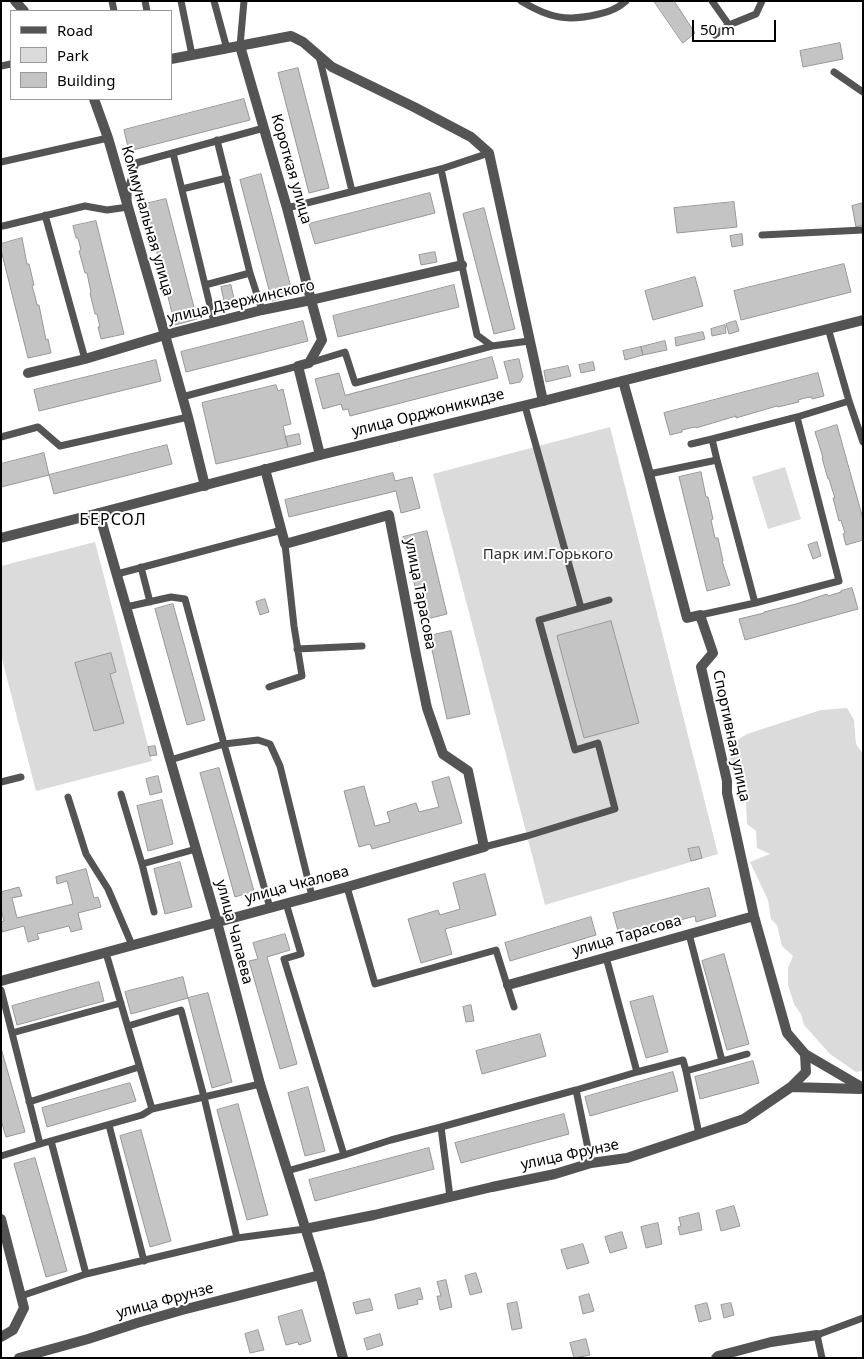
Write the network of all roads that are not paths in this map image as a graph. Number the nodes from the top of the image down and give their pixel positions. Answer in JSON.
{"nodes":[{"id":1,"x":180,"y":1,"type":"edge"},
{"id":2,"x":214,"y":1,"type":"edge"},
{"id":3,"x":244,"y":1,"type":"edge"},
{"id":4,"x":521,"y":1,"type":"edge"},
{"id":5,"x":626,"y":1,"type":"edge"},
{"id":6,"x":712,"y":1,"type":"edge"},
{"id":7,"x":762,"y":1,"type":"edge"},
{"id":8,"x":729,"y":25,"type":"junction"},
{"id":9,"x":715,"y":36,"type":"dead end"},
{"id":10,"x":240,"y":46,"type":"junction"},
{"id":11,"x":226,"y":49,"type":"junction"},
{"id":12,"x":192,"y":55,"type":"junction"},
{"id":13,"x":319,"y":56,"type":"junction"},
{"id":14,"x":172,"y":59,"type":"edge"},
{"id":15,"x":834,"y":72,"type":"dead end"},
{"id":16,"x":863,"y":92,"type":"edge"},
{"id":17,"x":94,"y":100,"type":"edge"},
{"id":18,"x":264,"y":128,"type":"junction"},
{"id":19,"x":108,"y":138,"type":"junction"},
{"id":20,"x":217,"y":140,"type":"junction"},
{"id":21,"x":173,"y":152,"type":"junction"},
{"id":22,"x":489,"y":153,"type":"junction"},
{"id":23,"x":1,"y":162,"type":"edge"},
{"id":24,"x":441,"y":169,"type":"junction"},
{"id":25,"x":227,"y":178,"type":"junction"},
{"id":26,"x":182,"y":189,"type":"junction"},
{"id":27,"x":352,"y":191,"type":"junction"},
{"id":28,"x":128,"y":207,"type":"junction"},
{"id":29,"x":287,"y":208,"type":"junction"},
{"id":30,"x":45,"y":215,"type":"junction"},
{"id":31,"x":3,"y":226,"type":"dead end"},
{"id":32,"x":863,"y":230,"type":"edge"},
{"id":33,"x":762,"y":235,"type":"dead end"},
{"id":34,"x":462,"y":265,"type":"junction"},
{"id":35,"x":250,"y":273,"type":"junction"},
{"id":36,"x":205,"y":285,"type":"junction"},
{"id":37,"x":311,"y":300,"type":"junction"},
{"id":38,"x":262,"y":310,"type":"junction"},
{"id":39,"x":863,"y":320,"type":"edge"},
{"id":40,"x":214,"y":322,"type":"junction"},
{"id":41,"x":828,"y":328,"type":"junction"},
{"id":42,"x":165,"y":335,"type":"junction"},
{"id":43,"x":529,"y":341,"type":"junction"},
{"id":44,"x":492,"y":346,"type":"junction"},
{"id":45,"x":85,"y":359,"type":"junction"},
{"id":46,"x":309,"y":363,"type":"junction"},
{"id":47,"x":298,"y":366,"type":"junction"},
{"id":48,"x":28,"y":373,"type":"dead end"},
{"id":49,"x":623,"y":380,"type":"junction"},
{"id":50,"x":182,"y":397,"type":"junction"},
{"id":51,"x":543,"y":401,"type":"junction"},
{"id":52,"x":848,"y":401,"type":"junction"},
{"id":53,"x":525,"y":406,"type":"junction"},
{"id":54,"x":188,"y":416,"type":"junction"},
{"id":55,"x":797,"y":417,"type":"junction"},
{"id":56,"x":1,"y":437,"type":"edge"},
{"id":57,"x":712,"y":439,"type":"junction"},
{"id":58,"x":863,"y":442,"type":"edge"},
{"id":59,"x":691,"y":444,"type":"dead end"},
{"id":60,"x":320,"y":455,"type":"junction"},
{"id":61,"x":717,"y":460,"type":"junction"},
{"id":62,"x":265,"y":469,"type":"junction"},
{"id":63,"x":649,"y":474,"type":"junction"},
{"id":64,"x":205,"y":486,"type":"junction"},
{"id":65,"x":99,"y":513,"type":"junction"},
{"id":66,"x":282,"y":530,"type":"junction"},
{"id":67,"x":1,"y":538,"type":"edge"},
{"id":68,"x":285,"y":544,"type":"junction"},
{"id":69,"x":140,"y":567,"type":"junction"},
{"id":70,"x":117,"y":574,"type":"junction"},
{"id":71,"x":609,"y":600,"type":"dead end"},
{"id":72,"x":150,"y":602,"type":"junction"},
{"id":73,"x":755,"y":603,"type":"junction"},
{"id":74,"x":126,"y":607,"type":"junction"},
{"id":75,"x":581,"y":608,"type":"junction"},
{"id":76,"x":700,"y":615,"type":"junction"},
{"id":77,"x":362,"y":646,"type":"dead end"},
{"id":78,"x":297,"y":649,"type":"junction"},
{"id":79,"x":269,"y":687,"type":"dead end"},
{"id":80,"x":224,"y":744,"type":"junction"},
{"id":81,"x":170,"y":760,"type":"junction"},
{"id":82,"x":21,"y":777,"type":"dead end"},
{"id":83,"x":1,"y":782,"type":"edge"},
{"id":84,"x":122,"y":794,"type":"dead end"},
{"id":85,"x":68,"y":798,"type":"dead end"},
{"id":86,"x":484,"y":847,"type":"junction"},
{"id":87,"x":196,"y":849,"type":"junction"},
{"id":88,"x":142,"y":864,"type":"junction"},
{"id":89,"x":347,"y":887,"type":"junction"},
{"id":90,"x":312,"y":896,"type":"junction"},
{"id":91,"x":286,"y":903,"type":"junction"},
{"id":92,"x":270,"y":908,"type":"junction"},
{"id":93,"x":154,"y":912,"type":"dead end"},
{"id":94,"x":754,"y":916,"type":"junction"},
{"id":95,"x":217,"y":922,"type":"junction"},
{"id":96,"x":689,"y":934,"type":"junction"},
{"id":97,"x":132,"y":945,"type":"junction"},
{"id":98,"x":106,"y":952,"type":"junction"},
{"id":99,"x":606,"y":957,"type":"junction"},
{"id":100,"x":1,"y":981,"type":"edge"},
{"id":101,"x":508,"y":985,"type":"junction"},
{"id":102,"x":1,"y":990,"type":"edge"},
{"id":103,"x":121,"y":1003,"type":"junction"},
{"id":104,"x":514,"y":1007,"type":"dead end"},
{"id":105,"x":128,"y":1026,"type":"junction"},
{"id":106,"x":12,"y":1033,"type":"junction"},
{"id":107,"x":747,"y":1054,"type":"dead end"},
{"id":108,"x":805,"y":1054,"type":"junction"},
{"id":109,"x":722,"y":1062,"type":"junction"},
{"id":110,"x":139,"y":1067,"type":"junction"},
{"id":111,"x":686,"y":1071,"type":"junction"},
{"id":112,"x":637,"y":1072,"type":"junction"},
{"id":113,"x":260,"y":1084,"type":"junction"},
{"id":114,"x":791,"y":1087,"type":"junction"},
{"id":115,"x":863,"y":1089,"type":"edge"},
{"id":116,"x":576,"y":1090,"type":"junction"},
{"id":117,"x":204,"y":1097,"type":"junction"},
{"id":118,"x":30,"y":1102,"type":"junction"},
{"id":119,"x":152,"y":1109,"type":"junction"},
{"id":120,"x":109,"y":1125,"type":"junction"},
{"id":121,"x":441,"y":1127,"type":"junction"},
{"id":122,"x":699,"y":1134,"type":"junction"},
{"id":123,"x":51,"y":1141,"type":"junction"},
{"id":124,"x":40,"y":1144,"type":"junction"},
{"id":125,"x":344,"y":1155,"type":"junction"},
{"id":126,"x":1,"y":1156,"type":"edge"},
{"id":127,"x":591,"y":1163,"type":"junction"},
{"id":128,"x":287,"y":1170,"type":"junction"},
{"id":129,"x":450,"y":1197,"type":"junction"},
{"id":130,"x":1,"y":1219,"type":"edge"},
{"id":131,"x":305,"y":1229,"type":"junction"},
{"id":132,"x":3,"y":1236,"type":"edge"},
{"id":133,"x":237,"y":1238,"type":"junction"},
{"id":134,"x":144,"y":1261,"type":"junction"},
{"id":135,"x":86,"y":1274,"type":"junction"},
{"id":136,"x":320,"y":1275,"type":"junction"},
{"id":137,"x":21,"y":1296,"type":"junction"},
{"id":138,"x":863,"y":1318,"type":"edge"},
{"id":139,"x":817,"y":1335,"type":"junction"},
{"id":140,"x":1,"y":1337,"type":"edge"},
{"id":141,"x":19,"y":1358,"type":"edge"},
{"id":142,"x":343,"y":1358,"type":"edge"},
{"id":143,"x":716,"y":1358,"type":"edge"},
{"id":144,"x":822,"y":1358,"type":"edge"}],
"edges":[{"from":1,"to":12,"type":"lane"},
{"from":2,"to":11,"type":"lane"},
{"from":3,"to":10,"type":"lane"},
{"from":4,"to":5,"type":"lane"},
{"from":6,"to":8,"type":"lane"},
{"from":7,"to":8,"type":"lane"},
{"from":8,"to":9,"type":"lane"},
{"from":10,"to":11,"type":"street"},
{"from":10,"to":13,"type":"street"},
{"from":10,"to":18,"type":"street","name":"Короткая улица"},
{"from":11,"to":12,"type":"street"},
{"from":12,"to":14,"type":"street"},
{"from":13,"to":22,"type":"street"},
{"from":13,"to":27,"type":"lane"},
{"from":15,"to":16,"type":"lane"},
{"from":17,"to":19,"type":"street","name":"Коммунальная улица"},
{"from":18,"to":20,"type":"lane"},
{"from":18,"to":29,"type":"street","name":"Короткая улица"},
{"from":19,"to":23,"type":"lane"},
{"from":19,"to":28,"type":"street","name":"Коммунальная улица"},
{"from":20,"to":21,"type":"lane"},
{"from":20,"to":25,"type":"lane"},
{"from":21,"to":26,"type":"lane"},
{"from":21,"to":28,"type":"lane"},
{"from":22,"to":24,"type":"lane"},
{"from":22,"to":43,"type":"street"},
{"from":24,"to":27,"type":"lane"},
{"from":24,"to":34,"type":"lane"},
{"from":25,"to":26,"type":"lane"},
{"from":25,"to":35,"type":"lane"},
{"from":26,"to":36,"type":"lane"},
{"from":27,"to":29,"type":"lane"},
{"from":28,"to":30,"type":"lane"},
{"from":28,"to":42,"type":"street","name":"Коммунальная улица"},
{"from":29,"to":37,"type":"street","name":"Короткая улица"},
{"from":30,"to":31,"type":"lane"},
{"from":30,"to":45,"type":"lane"},
{"from":32,"to":33,"type":"lane"},
{"from":34,"to":37,"type":"street","name":"улица Дзержинского"},
{"from":34,"to":44,"type":"lane"},
{"from":35,"to":36,"type":"lane"},
{"from":35,"to":38,"type":"lane"},
{"from":36,"to":40,"type":"lane"},
{"from":37,"to":38,"type":"street","name":"улица Дзержинского"},
{"from":37,"to":46,"type":"street","name":"Короткая улица"},
{"from":38,"to":40,"type":"street","name":"улица Дзержинского"},
{"from":39,"to":41,"type":"street","name":"улица Орджоникидзе"},
{"from":40,"to":42,"type":"street","name":"улица Дзержинского"},
{"from":41,"to":49,"type":"street","name":"улица Орджоникидзе"},
{"from":41,"to":52,"type":"lane"},
{"from":42,"to":45,"type":"street","name":"улица Дзержинского"},
{"from":42,"to":50,"type":"street","name":"Коммунальная улица"},
{"from":43,"to":44,"type":"lane"},
{"from":43,"to":51,"type":"street"},
{"from":44,"to":46,"type":"lane"},
{"from":45,"to":48,"type":"street","name":"улица Дзержинского"},
{"from":46,"to":47,"type":"street"},
{"from":47,"to":50,"type":"lane"},
{"from":47,"to":60,"type":"street"},
{"from":49,"to":51,"type":"street","name":"улица Орджоникидзе"},
{"from":49,"to":63,"type":"street"},
{"from":50,"to":54,"type":"street","name":"Коммунальная улица"},
{"from":51,"to":53,"type":"street","name":"улица Орджоникидзе"},
{"from":52,"to":55,"type":"lane"},
{"from":52,"to":58,"type":"lane"},
{"from":53,"to":60,"type":"street","name":"улица Орджоникидзе"},
{"from":53,"to":75,"type":"lane"},
{"from":54,"to":56,"type":"lane"},
{"from":54,"to":64,"type":"street","name":"Коммунальная улица"},
{"from":55,"to":57,"type":"lane"},
{"from":55,"to":73,"type":"lane"},
{"from":57,"to":59,"type":"lane"},
{"from":57,"to":61,"type":"lane"},
{"from":60,"to":62,"type":"street","name":"улица Орджоникидзе"},
{"from":61,"to":63,"type":"lane"},
{"from":61,"to":73,"type":"lane"},
{"from":62,"to":64,"type":"street","name":"улица Орджоникидзе"},
{"from":62,"to":66,"type":"street"},
{"from":63,"to":76,"type":"street"},
{"from":64,"to":65,"type":"street","name":"улица Орджоникидзе"},
{"from":65,"to":67,"type":"street","name":"улица Орджоникидзе"},
{"from":65,"to":70,"type":"street","name":"улица Чапаева"},
{"from":66,"to":68,"type":"street"},
{"from":66,"to":69,"type":"lane"},
{"from":68,"to":78,"type":"lane"},
{"from":68,"to":86,"type":"street","name":"улица Тарасова"},
{"from":69,"to":70,"type":"lane"},
{"from":69,"to":72,"type":"lane"},
{"from":70,"to":74,"type":"street","name":"улица Чапаева"},
{"from":71,"to":75,"type":"lane"},
{"from":72,"to":74,"type":"lane"},
{"from":72,"to":80,"type":"lane"},
{"from":73,"to":76,"type":"lane"},
{"from":74,"to":81,"type":"street","name":"улица Чапаева"},
{"from":75,"to":86,"type":"lane"},
{"from":76,"to":94,"type":"street","name":"Спортивная улица"},
{"from":77,"to":78,"type":"lane"},
{"from":78,"to":79,"type":"lane"},
{"from":80,"to":81,"type":"lane"},
{"from":80,"to":90,"type":"lane"},
{"from":80,"to":92,"type":"lane"},
{"from":81,"to":87,"type":"street","name":"улица Чапаева"},
{"from":82,"to":83,"type":"lane"},
{"from":84,"to":88,"type":"lane"},
{"from":85,"to":97,"type":"lane"},
{"from":86,"to":89,"type":"street","name":"улица Чкалова"},
{"from":87,"to":88,"type":"lane"},
{"from":87,"to":95,"type":"street","name":"улица Чапаева"},
{"from":88,"to":93,"type":"lane"},
{"from":89,"to":90,"type":"street","name":"улица Чкалова"},
{"from":89,"to":101,"type":"lane"},
{"from":90,"to":91,"type":"street","name":"улица Чкалова"},
{"from":91,"to":92,"type":"street","name":"улица Чкалова"},
{"from":91,"to":125,"type":"lane"},
{"from":92,"to":95,"type":"street","name":"улица Чкалова"},
{"from":94,"to":96,"type":"street","name":"улица Тарасова"},
{"from":94,"to":108,"type":"street","name":"Спортивная улица"},
{"from":95,"to":97,"type":"street","name":"улица Чкалова"},
{"from":95,"to":113,"type":"street","name":"улица Чапаева"},
{"from":96,"to":99,"type":"street","name":"улица Тарасова"},
{"from":96,"to":109,"type":"lane"},
{"from":97,"to":98,"type":"street","name":"улица Чкалова"},
{"from":98,"to":100,"type":"street","name":"улица Чкалова"},
{"from":98,"to":103,"type":"lane"},
{"from":99,"to":101,"type":"street","name":"улица Тарасова"},
{"from":99,"to":112,"type":"lane"},
{"from":101,"to":104,"type":"lane"},
{"from":102,"to":106,"type":"lane"},
{"from":103,"to":105,"type":"lane"},
{"from":103,"to":106,"type":"lane"},
{"from":105,"to":110,"type":"lane"},
{"from":105,"to":117,"type":"lane"},
{"from":106,"to":118,"type":"lane"},
{"from":107,"to":109,"type":"lane"},
{"from":108,"to":114,"type":"street","name":"улица Фрунзе"},
{"from":108,"to":115,"type":"street"},
{"from":109,"to":111,"type":"lane"},
{"from":110,"to":118,"type":"lane"},
{"from":110,"to":119,"type":"lane"},
{"from":111,"to":112,"type":"lane"},
{"from":111,"to":122,"type":"lane"},
{"from":112,"to":116,"type":"lane"},
{"from":113,"to":117,"type":"lane"},
{"from":113,"to":128,"type":"street","name":"улица Чапаева"},
{"from":114,"to":115,"type":"street"},
{"from":114,"to":122,"type":"street","name":"улица Фрунзе"},
{"from":116,"to":121,"type":"lane"},
{"from":116,"to":127,"type":"lane"},
{"from":117,"to":119,"type":"lane"},
{"from":117,"to":133,"type":"lane"},
{"from":118,"to":124,"type":"lane"},
{"from":119,"to":120,"type":"lane"},
{"from":120,"to":123,"type":"lane"},
{"from":120,"to":134,"type":"lane"},
{"from":121,"to":125,"type":"lane"},
{"from":121,"to":129,"type":"lane"},
{"from":122,"to":127,"type":"street","name":"улица Фрунзе"},
{"from":123,"to":124,"type":"lane"},
{"from":123,"to":135,"type":"lane"},
{"from":124,"to":126,"type":"lane"},
{"from":125,"to":128,"type":"lane"},
{"from":127,"to":129,"type":"street","name":"улица Фрунзе"},
{"from":128,"to":131,"type":"street","name":"улица Чапаева"},
{"from":129,"to":131,"type":"street","name":"улица Фрунзе"},
{"from":130,"to":132,"type":"street"},
{"from":131,"to":133,"type":"lane"},
{"from":131,"to":136,"type":"street","name":"улица Чапаева"},
{"from":132,"to":137,"type":"street"},
{"from":133,"to":134,"type":"lane"},
{"from":134,"to":135,"type":"lane"},
{"from":135,"to":137,"type":"lane"},
{"from":136,"to":141,"type":"street","name":"улица Фрунзе"},
{"from":136,"to":142,"type":"street","name":"улица Чапаева"},
{"from":137,"to":140,"type":"street"},
{"from":138,"to":139,"type":"lane"},
{"from":139,"to":143,"type":"street"},
{"from":139,"to":144,"type":"lane"}]}
